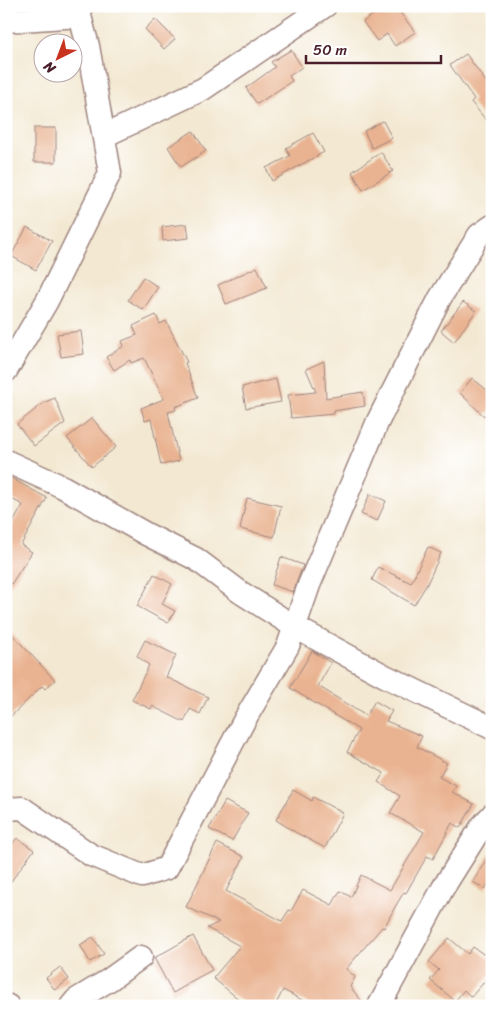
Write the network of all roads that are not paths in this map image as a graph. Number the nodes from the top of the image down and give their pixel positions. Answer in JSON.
{"nodes":[{"id":1,"x":325,"y":6,"type":"edge"},
{"id":2,"x":80,"y":11,"type":"edge"},
{"id":3,"x":6,"y":21,"type":"edge"},
{"id":4,"x":104,"y":136,"type":"junction"},
{"id":5,"x":492,"y":226,"type":"edge"},
{"id":6,"x":6,"y":371,"type":"edge"},
{"id":7,"x":6,"y":461,"type":"edge"},
{"id":8,"x":295,"y":628,"type":"junction"},
{"id":9,"x":492,"y":728,"type":"edge"},
{"id":10,"x":6,"y":809,"type":"edge"},
{"id":11,"x":492,"y":815,"type":"edge"},
{"id":12,"x":141,"y":957,"type":"dead end"},
{"id":13,"x":71,"y":1006,"type":"edge"},
{"id":14,"x":379,"y":1006,"type":"edge"}],
"edges":[{"from":1,"to":4,"type":"street"},
{"from":2,"to":3,"type":"street"},
{"from":2,"to":4,"type":"street"},
{"from":4,"to":6,"type":"street"},
{"from":5,"to":8,"type":"street"},
{"from":7,"to":8,"type":"street"},
{"from":8,"to":9,"type":"street"},
{"from":8,"to":10,"type":"street"},
{"from":11,"to":14,"type":"street"},
{"from":12,"to":13,"type":"street"}]}
